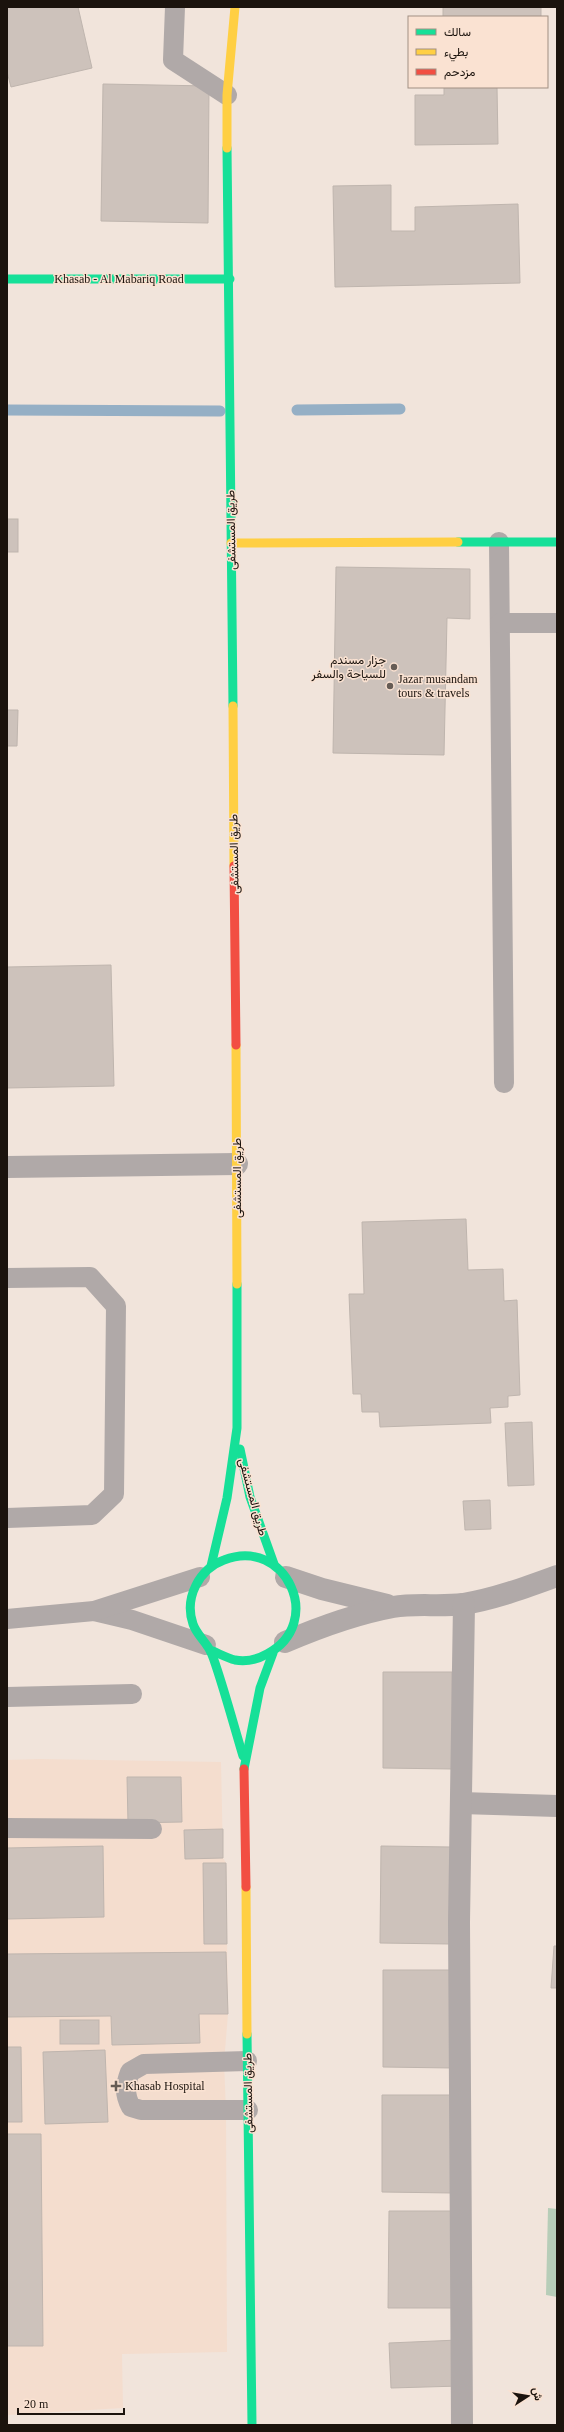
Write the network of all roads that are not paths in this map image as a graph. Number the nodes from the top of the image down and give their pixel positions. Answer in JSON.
{"nodes":[{"id":1,"x":175,"y":7,"type":"edge"},
{"id":2,"x":235,"y":7,"type":"edge"},
{"id":3,"x":227,"y":95,"type":"junction"},
{"id":4,"x":7,"y":279,"type":"edge"},
{"id":5,"x":230,"y":279,"type":"junction"},
{"id":6,"x":499,"y":542,"type":"junction"},
{"id":7,"x":557,"y":542,"type":"edge"},
{"id":8,"x":231,"y":543,"type":"junction"},
{"id":9,"x":500,"y":623,"type":"junction"},
{"id":10,"x":557,"y":623,"type":"edge"},
{"id":11,"x":504,"y":1083,"type":"dead end"},
{"id":12,"x":237,"y":1164,"type":"junction"},
{"id":13,"x":7,"y":1167,"type":"edge"},
{"id":14,"x":7,"y":1278,"type":"edge"},
{"id":15,"x":237,"y":1428,"type":"junction"},
{"id":16,"x":7,"y":1518,"type":"edge"},
{"id":17,"x":280,"y":1571,"type":"junction"},
{"id":18,"x":206,"y":1572,"type":"junction"},
{"id":19,"x":557,"y":1576,"type":"edge"},
{"id":20,"x":464,"y":1604,"type":"junction"},
{"id":21,"x":394,"y":1607,"type":"junction"},
{"id":22,"x":94,"y":1611,"type":"junction"},
{"id":23,"x":7,"y":1619,"type":"edge"},
{"id":24,"x":279,"y":1647,"type":"junction"},
{"id":25,"x":208,"y":1648,"type":"junction"},
{"id":26,"x":132,"y":1694,"type":"dead end"},
{"id":27,"x":7,"y":1697,"type":"edge"},
{"id":28,"x":244,"y":1761,"type":"junction"},
{"id":29,"x":461,"y":1803,"type":"junction"},
{"id":30,"x":557,"y":1806,"type":"edge"},
{"id":31,"x":7,"y":1828,"type":"edge"},
{"id":32,"x":152,"y":1829,"type":"dead end"},
{"id":33,"x":247,"y":2061,"type":"junction"},
{"id":34,"x":248,"y":2110,"type":"junction"},
{"id":35,"x":252,"y":2425,"type":"edge"},
{"id":36,"x":462,"y":2425,"type":"edge"}],
"edges":[{"from":1,"to":3,"type":"lane"},
{"from":2,"to":3,"type":"street","name":"طريق المستشفى"},
{"from":3,"to":5,"type":"street","name":"طريق المستشفى"},
{"from":4,"to":5,"type":"street","name":"Khasab - Al Mabariq Road"},
{"from":5,"to":8,"type":"street","name":"طريق المستشفى"},
{"from":6,"to":7,"type":"street"},
{"from":6,"to":8,"type":"street"},
{"from":6,"to":9,"type":"lane"},
{"from":8,"to":12,"type":"street","name":"طريق المستشفى"},
{"from":9,"to":10,"type":"lane"},
{"from":9,"to":11,"type":"lane"},
{"from":12,"to":13,"type":"street"},
{"from":12,"to":15,"type":"street","name":"طريق المستشفى"},
{"from":14,"to":16,"type":"lane"},
{"from":15,"to":17,"type":"street","name":"طريق المستشفى"},
{"from":15,"to":18,"type":"street","name":"طريق المستشفى"},
{"from":17,"to":18,"type":"street"},
{"from":17,"to":21,"type":"street"},
{"from":17,"to":24,"type":"street"},
{"from":18,"to":22,"type":"lane"},
{"from":18,"to":25,"type":"street"},
{"from":19,"to":20,"type":"street"},
{"from":20,"to":21,"type":"street"},
{"from":20,"to":29,"type":"street"},
{"from":21,"to":24,"type":"street"},
{"from":22,"to":23,"type":"lane"},
{"from":22,"to":25,"type":"lane"},
{"from":24,"to":25,"type":"street"},
{"from":24,"to":28,"type":"street","name":"طريق المستشفى"},
{"from":25,"to":28,"type":"street","name":"طريق المستشفى"},
{"from":26,"to":27,"type":"lane"},
{"from":28,"to":33,"type":"street","name":"طريق المستشفى"},
{"from":29,"to":30,"type":"street"},
{"from":29,"to":36,"type":"street"},
{"from":31,"to":32,"type":"lane"},
{"from":33,"to":34,"type":"street","name":"طريق المستشفى"},
{"from":33,"to":34,"type":"lane"},
{"from":34,"to":35,"type":"street","name":"طريق المستشفى"}]}
